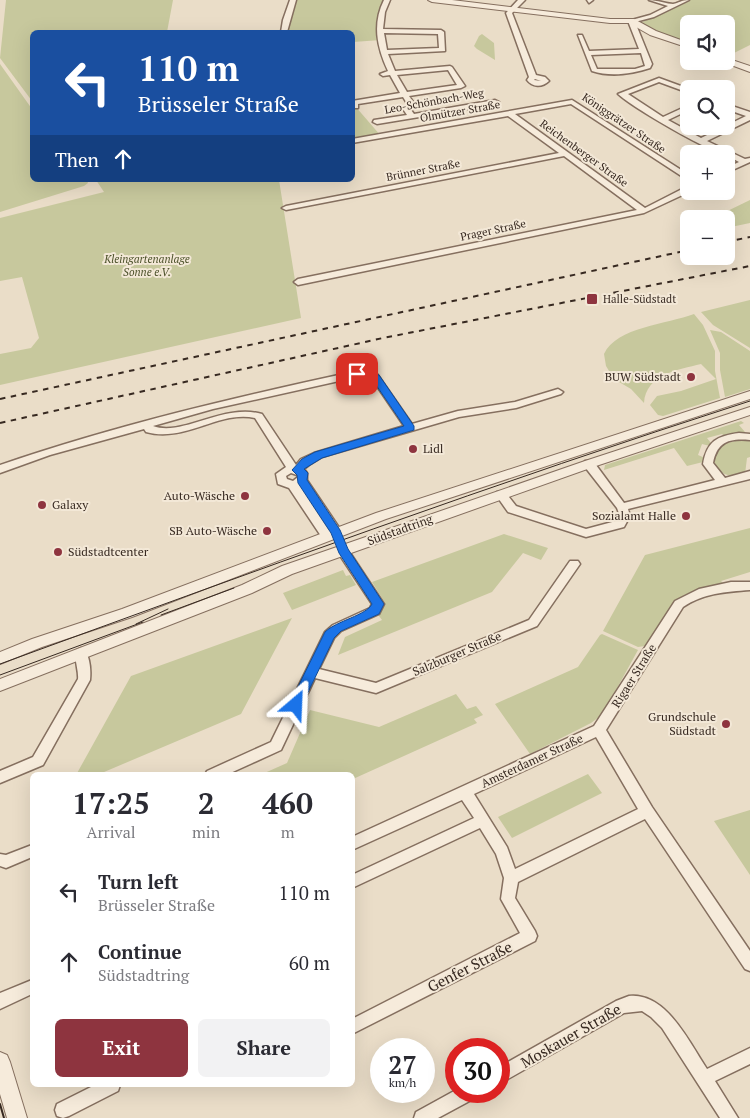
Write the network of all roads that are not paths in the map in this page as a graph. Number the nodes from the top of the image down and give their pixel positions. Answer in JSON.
{"nodes":[{"id":1,"x":293,"y":0,"type":"edge"},
{"id":2,"x":387,"y":0,"type":"edge"},
{"id":3,"x":432,"y":0,"type":"edge"},
{"id":4,"x":522,"y":0,"type":"edge"},
{"id":5,"x":652,"y":0,"type":"edge"},
{"id":6,"x":686,"y":0,"type":"edge"},
{"id":7,"x":675,"y":6,"type":"junction"},
{"id":8,"x":511,"y":10,"type":"junction"},
{"id":9,"x":631,"y":22,"type":"junction"},
{"id":10,"x":284,"y":30,"type":"edge"},
{"id":11,"x":381,"y":31,"type":"junction"},
{"id":12,"x":580,"y":36,"type":"dead end"},
{"id":13,"x":371,"y":40,"type":"dead end"},
{"id":14,"x":381,"y":40,"type":"junction"},
{"id":15,"x":680,"y":43,"type":"edge"},
{"id":16,"x":643,"y":51,"type":"junction"},
{"id":17,"x":384,"y":52,"type":"junction"},
{"id":18,"x":587,"y":53,"type":"junction"},
{"id":19,"x":735,"y":63,"type":"edge"},
{"id":20,"x":750,"y":69,"type":"edge"},
{"id":21,"x":387,"y":74,"type":"junction"},
{"id":22,"x":533,"y":77,"type":"dead end"},
{"id":23,"x":680,"y":88,"type":"edge"},
{"id":24,"x":404,"y":95,"type":"junction"},
{"id":25,"x":495,"y":102,"type":"dead end"},
{"id":26,"x":572,"y":102,"type":"joint"},
{"id":27,"x":355,"y":103,"type":"edge"},
{"id":28,"x":412,"y":106,"type":"junction"},
{"id":29,"x":735,"y":110,"type":"edge"},
{"id":30,"x":680,"y":111,"type":"edge"},
{"id":31,"x":426,"y":114,"type":"junction"},
{"id":32,"x":510,"y":114,"type":"junction"},
{"id":33,"x":412,"y":116,"type":"junction"},
{"id":34,"x":750,"y":116,"type":"edge"},
{"id":35,"x":662,"y":120,"type":"junction"},
{"id":36,"x":377,"y":122,"type":"dead end"},
{"id":37,"x":355,"y":140,"type":"edge"},
{"id":38,"x":700,"y":142,"type":"junction"},
{"id":39,"x":564,"y":154,"type":"junction"},
{"id":40,"x":748,"y":161,"type":"edge"},
{"id":41,"x":735,"y":167,"type":"edge"},
{"id":42,"x":680,"y":173,"type":"edge"},
{"id":43,"x":680,"y":193,"type":"edge"},
{"id":44,"x":286,"y":208,"type":"dead end"},
{"id":45,"x":644,"y":211,"type":"junction"},
{"id":46,"x":298,"y":282,"type":"dead end"},
{"id":47,"x":558,"y":392,"type":"dead end"},
{"id":48,"x":750,"y":395,"type":"edge"},
{"id":49,"x":750,"y":411,"type":"edge"},
{"id":50,"x":147,"y":424,"type":"junction"},
{"id":51,"x":410,"y":428,"type":"junction"},
{"id":52,"x":750,"y":437,"type":"edge"},
{"id":53,"x":589,"y":464,"type":"junction"},
{"id":54,"x":0,"y":468,"type":"edge"},
{"id":55,"x":295,"y":469,"type":"junction"},
{"id":56,"x":750,"y":475,"type":"edge"},
{"id":57,"x":722,"y":481,"type":"junction"},
{"id":58,"x":298,"y":483,"type":"junction"},
{"id":59,"x":500,"y":496,"type":"junction"},
{"id":60,"x":622,"y":508,"type":"junction"},
{"id":61,"x":332,"y":534,"type":"junction"},
{"id":62,"x":343,"y":550,"type":"junction"},
{"id":63,"x":574,"y":564,"type":"dead end"},
{"id":64,"x":749,"y":586,"type":"edge"},
{"id":65,"x":81,"y":653,"type":"junction"},
{"id":66,"x":0,"y":658,"type":"edge"},
{"id":67,"x":312,"y":672,"type":"junction"},
{"id":68,"x":0,"y":685,"type":"edge"},
{"id":69,"x":599,"y":730,"type":"junction"},
{"id":70,"x":219,"y":772,"type":"edge"},
{"id":71,"x":0,"y":777,"type":"edge"},
{"id":72,"x":465,"y":792,"type":"junction"},
{"id":73,"x":647,"y":811,"type":"junction"},
{"id":74,"x":483,"y":820,"type":"junction"},
{"id":75,"x":355,"y":843,"type":"edge"},
{"id":76,"x":30,"y":852,"type":"edge"},
{"id":77,"x":0,"y":860,"type":"edge"},
{"id":78,"x":511,"y":878,"type":"junction"},
{"id":79,"x":355,"y":881,"type":"edge"},
{"id":80,"x":750,"y":964,"type":"edge"},
{"id":81,"x":30,"y":988,"type":"edge"},
{"id":82,"x":0,"y":1001,"type":"edge"},
{"id":83,"x":355,"y":1025,"type":"edge"},
{"id":84,"x":750,"y":1056,"type":"edge"},
{"id":85,"x":0,"y":1062,"type":"edge"},
{"id":86,"x":510,"y":1070,"type":"edge"},
{"id":87,"x":704,"y":1078,"type":"junction"},
{"id":88,"x":108,"y":1087,"type":"edge"},
{"id":89,"x":449,"y":1103,"type":"edge"},
{"id":90,"x":63,"y":1110,"type":"dead end"},
{"id":91,"x":16,"y":1118,"type":"edge"},
{"id":92,"x":422,"y":1118,"type":"edge"},
{"id":93,"x":730,"y":1118,"type":"edge"}],
"edges":[{"from":1,"to":10,"type":"street"},
{"from":2,"to":11,"type":"street"},
{"from":3,"to":8,"type":"street"},
{"from":4,"to":8,"type":"street"},
{"from":5,"to":7,"type":"street"},
{"from":6,"to":7,"type":"street"},
{"from":7,"to":9,"type":"street"},
{"from":8,"to":9,"type":"street"},
{"from":8,"to":22,"type":"street"},
{"from":9,"to":15,"type":"street"},
{"from":9,"to":16,"type":"street"},
{"from":11,"to":14,"type":"street"},
{"from":11,"to":17,"type":"street"},
{"from":12,"to":18,"type":"street"},
{"from":13,"to":14,"type":"street"},
{"from":14,"to":17,"type":"street"},
{"from":16,"to":18,"type":"street"},
{"from":16,"to":18,"type":"street"},
{"from":17,"to":21,"type":"street"},
{"from":19,"to":20,"type":"street"},
{"from":21,"to":24,"type":"street"},
{"from":21,"to":24,"type":"street"},
{"from":23,"to":35,"type":"street"},
{"from":24,"to":27,"type":"street"},
{"from":24,"to":28,"type":"street"},
{"from":25,"to":31,"type":"street","name":"Leo-Schönbach-Weg"},
{"from":26,"to":32,"type":"street","name":"Olmützer Straße"},
{"from":26,"to":42,"type":"street","name":"Königgrätzer Straße"},
{"from":28,"to":31,"type":"street"},
{"from":28,"to":33,"type":"street"},
{"from":29,"to":34,"type":"street"},
{"from":30,"to":35,"type":"street"},
{"from":31,"to":33,"type":"street","name":"Leo-Schönbach-Weg"},
{"from":32,"to":37,"type":"street","name":"Olmützer Straße"},
{"from":32,"to":39,"type":"street","name":"Reichenberger Straße"},
{"from":33,"to":36,"type":"street","name":"Leo-Schönbach-Weg"},
{"from":34,"to":38,"type":"street"},
{"from":35,"to":38,"type":"street"},
{"from":38,"to":40,"type":"street"},
{"from":39,"to":44,"type":"street","name":"Brünner Straße"},
{"from":39,"to":45,"type":"street","name":"Reichenberger Straße"},
{"from":40,"to":41,"type":"street"},
{"from":43,"to":45,"type":"street","name":"Prager Straße"},
{"from":45,"to":46,"type":"street","name":"Prager Straße"},
{"from":47,"to":51,"type":"street"},
{"from":48,"to":61,"type":"street","name":"Südstadtring"},
{"from":49,"to":53,"type":"street","name":"Südstadtring"},
{"from":50,"to":51,"type":"street"},
{"from":50,"to":54,"type":"street"},
{"from":50,"to":55,"type":"street"},
{"from":51,"to":55,"type":"street"},
{"from":52,"to":57,"type":"street"},
{"from":53,"to":59,"type":"street","name":"Südstadtring"},
{"from":53,"to":60,"type":"street"},
{"from":55,"to":58,"type":"street"},
{"from":55,"to":58,"type":"street"},
{"from":56,"to":57,"type":"street"},
{"from":57,"to":60,"type":"street"},
{"from":58,"to":61,"type":"street"},
{"from":59,"to":60,"type":"street"},
{"from":59,"to":62,"type":"street","name":"Südstadtring"},
{"from":61,"to":62,"type":"street"},
{"from":61,"to":66,"type":"street","name":"Südstadtring"},
{"from":62,"to":65,"type":"street","name":"Südstadtring"},
{"from":62,"to":67,"type":"street"},
{"from":63,"to":67,"type":"street","name":"Salzburger Straße"},
{"from":64,"to":69,"type":"street","name":"Rigaer Straße"},
{"from":65,"to":68,"type":"street","name":"Südstadtring"},
{"from":65,"to":71,"type":"street"},
{"from":67,"to":70,"type":"street"},
{"from":69,"to":72,"type":"street","name":"Amsterdamer Straße"},
{"from":69,"to":73,"type":"street"},
{"from":72,"to":74,"type":"street","name":"Amsterdamer Straße"},
{"from":72,"to":75,"type":"street","name":"Amsterdamer Straße"},
{"from":73,"to":78,"type":"street"},
{"from":73,"to":80,"type":"street"},
{"from":74,"to":78,"type":"street"},
{"from":74,"to":79,"type":"street"},
{"from":76,"to":77,"type":"street"},
{"from":78,"to":83,"type":"street","name":"Genfer Straße"},
{"from":81,"to":82,"type":"street"},
{"from":84,"to":87,"type":"street"},
{"from":85,"to":91,"type":"street"},
{"from":86,"to":87,"type":"street","name":"Moskauer Straße"},
{"from":87,"to":93,"type":"street"},
{"from":88,"to":90,"type":"street"},
{"from":89,"to":92,"type":"street"}]}
